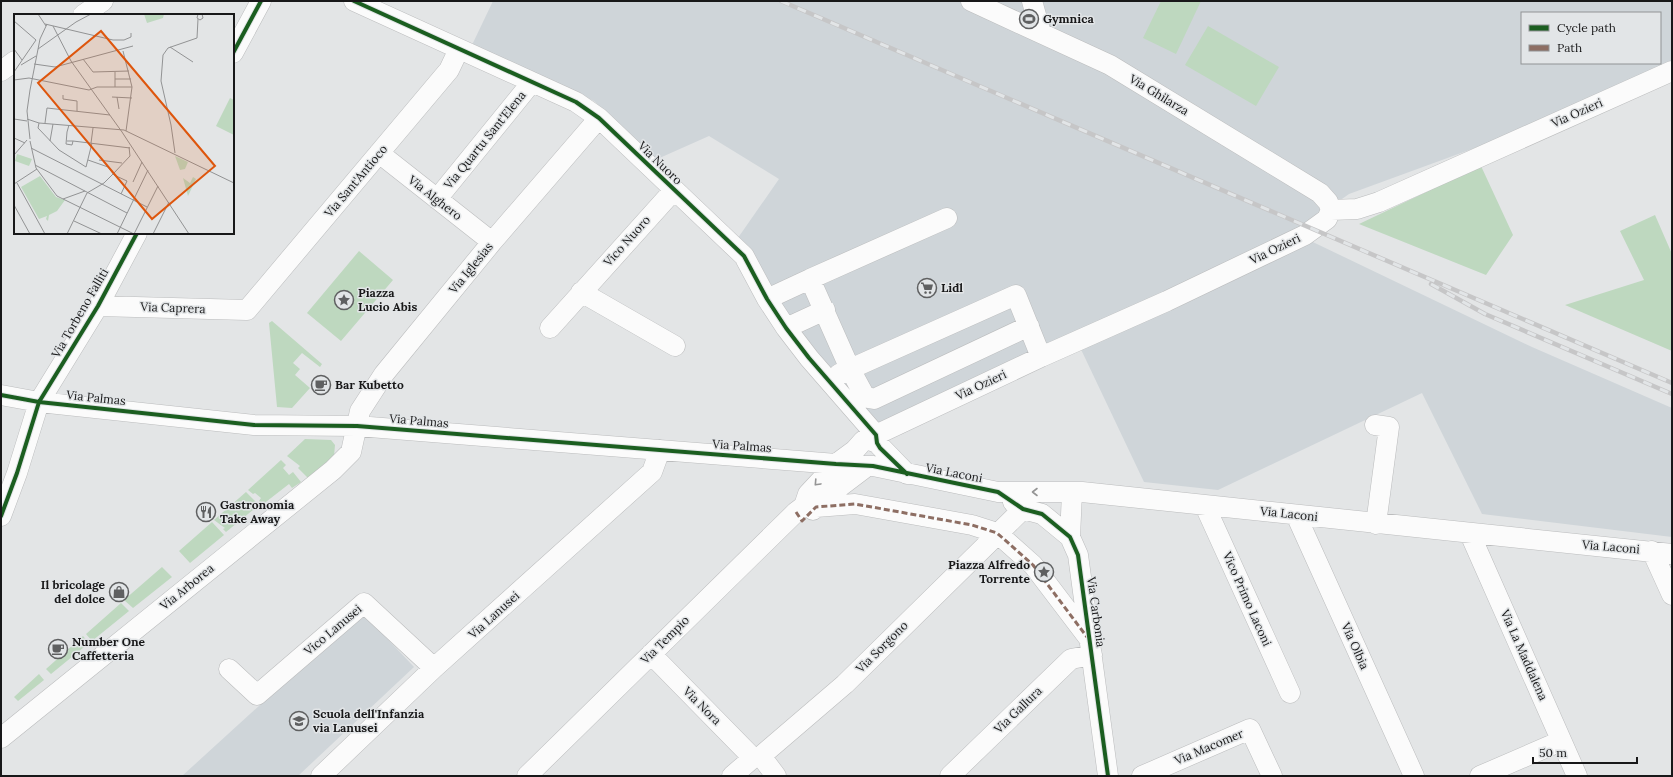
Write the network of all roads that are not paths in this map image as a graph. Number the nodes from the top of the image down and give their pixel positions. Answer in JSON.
{"nodes":[{"id":1,"x":103,"y":1,"type":"edge"},
{"id":2,"x":261,"y":1,"type":"edge"},
{"id":3,"x":354,"y":1,"type":"edge"},
{"id":4,"x":971,"y":1,"type":"edge"},
{"id":5,"x":1032,"y":1,"type":"edge"},
{"id":6,"x":84,"y":14,"type":"edge"},
{"id":7,"x":1041,"y":33,"type":"junction"},
{"id":8,"x":459,"y":49,"type":"junction"},
{"id":9,"x":234,"y":51,"type":"edge"},
{"id":10,"x":14,"y":62,"type":"edge"},
{"id":11,"x":1,"y":71,"type":"edge"},
{"id":12,"x":1672,"y":71,"type":"edge"},
{"id":13,"x":532,"y":82,"type":"junction"},
{"id":14,"x":599,"y":118,"type":"junction"},
{"id":15,"x":379,"y":154,"type":"junction"},
{"id":16,"x":674,"y":190,"type":"junction"},
{"id":17,"x":437,"y":199,"type":"junction"},
{"id":18,"x":1331,"y":210,"type":"junction"},
{"id":19,"x":947,"y":218,"type":"dead end"},
{"id":20,"x":136,"y":234,"type":"edge"},
{"id":21,"x":492,"y":242,"type":"junction"},
{"id":22,"x":810,"y":279,"type":"junction"},
{"id":23,"x":581,"y":292,"type":"junction"},
{"id":24,"x":767,"y":299,"type":"junction"},
{"id":25,"x":98,"y":306,"type":"junction"},
{"id":26,"x":247,"y":310,"type":"joint"},
{"id":27,"x":825,"y":310,"type":"junction"},
{"id":28,"x":1029,"y":326,"type":"junction"},
{"id":29,"x":550,"y":328,"type":"dead end"},
{"id":30,"x":786,"y":328,"type":"junction"},
{"id":31,"x":676,"y":346,"type":"dead end"},
{"id":32,"x":1041,"y":357,"type":"junction"},
{"id":33,"x":850,"y":369,"type":"junction"},
{"id":34,"x":828,"y":379,"type":"junction"},
{"id":35,"x":1,"y":395,"type":"edge"},
{"id":36,"x":39,"y":402,"type":"junction"},
{"id":37,"x":1375,"y":425,"type":"dead end"},
{"id":38,"x":357,"y":426,"type":"junction"},
{"id":39,"x":660,"y":450,"type":"junction"},
{"id":40,"x":869,"y":452,"type":"junction"},
{"id":41,"x":836,"y":464,"type":"junction"},
{"id":42,"x":998,"y":492,"type":"junction"},
{"id":43,"x":1072,"y":493,"type":"junction"},
{"id":44,"x":1205,"y":506,"type":"junction"},
{"id":45,"x":1023,"y":508,"type":"junction"},
{"id":46,"x":800,"y":509,"type":"junction"},
{"id":47,"x":1296,"y":515,"type":"junction"},
{"id":48,"x":1,"y":516,"type":"edge"},
{"id":49,"x":1376,"y":524,"type":"junction"},
{"id":50,"x":997,"y":533,"type":"junction"},
{"id":51,"x":1470,"y":534,"type":"junction"},
{"id":52,"x":1070,"y":537,"type":"junction"},
{"id":53,"x":1652,"y":551,"type":"junction"},
{"id":54,"x":1672,"y":554,"type":"edge"},
{"id":55,"x":1672,"y":595,"type":"edge"},
{"id":56,"x":1091,"y":648,"type":"junction"},
{"id":57,"x":651,"y":654,"type":"junction"},
{"id":58,"x":434,"y":668,"type":"junction"},
{"id":59,"x":229,"y":669,"type":"dead end"},
{"id":60,"x":1290,"y":693,"type":"dead end"},
{"id":61,"x":1,"y":738,"type":"edge"},
{"id":62,"x":1561,"y":740,"type":"junction"},
{"id":63,"x":757,"y":757,"type":"junction"},
{"id":64,"x":321,"y":776,"type":"edge"},
{"id":65,"x":527,"y":776,"type":"edge"},
{"id":66,"x":732,"y":776,"type":"edge"},
{"id":67,"x":776,"y":776,"type":"edge"},
{"id":68,"x":950,"y":776,"type":"edge"},
{"id":69,"x":1105,"y":776,"type":"edge"},
{"id":70,"x":1142,"y":776,"type":"edge"},
{"id":71,"x":1272,"y":776,"type":"edge"},
{"id":72,"x":1414,"y":776,"type":"edge"},
{"id":73,"x":1480,"y":776,"type":"edge"},
{"id":74,"x":1577,"y":776,"type":"edge"}],
"edges":[{"from":1,"to":6,"type":"street"},
{"from":2,"to":9,"type":"street"},
{"from":3,"to":8,"type":"street","name":"Via Nuoro"},
{"from":4,"to":7,"type":"street","name":"Via Ghilarza"},
{"from":5,"to":7,"type":"street"},
{"from":7,"to":18,"type":"street","name":"Via Ghilarza"},
{"from":8,"to":13,"type":"street","name":"Via Nuoro"},
{"from":8,"to":15,"type":"street","name":"Via Sant'Antioco"},
{"from":10,"to":11,"type":"street"},
{"from":12,"to":18,"type":"street","name":"Via Ozieri"},
{"from":13,"to":14,"type":"street","name":"Via Nuoro"},
{"from":13,"to":17,"type":"street","name":"Via Quartu Sant'Elena"},
{"from":14,"to":16,"type":"street","name":"Via Nuoro"},
{"from":14,"to":21,"type":"street","name":"Via Iglesias"},
{"from":15,"to":17,"type":"street","name":"Via Alghero"},
{"from":15,"to":26,"type":"street","name":"Via Sant'Antioco"},
{"from":16,"to":23,"type":"street","name":"Vico Nuoro"},
{"from":16,"to":24,"type":"street","name":"Via Nuoro"},
{"from":17,"to":21,"type":"street","name":"Via Alghero"},
{"from":18,"to":32,"type":"street","name":"Via Ozieri"},
{"from":19,"to":22,"type":"street"},
{"from":20,"to":25,"type":"street","name":"Via Torbeno Falliti"},
{"from":21,"to":38,"type":"street","name":"Via Iglesias"},
{"from":22,"to":24,"type":"street"},
{"from":22,"to":27,"type":"street"},
{"from":23,"to":29,"type":"street","name":"Vico Nuoro"},
{"from":23,"to":31,"type":"street"},
{"from":24,"to":30,"type":"street","name":"Via Nuoro"},
{"from":25,"to":26,"type":"street","name":"Via Caprera"},
{"from":25,"to":36,"type":"street","name":"Via Torbeno Falliti"},
{"from":27,"to":30,"type":"street"},
{"from":27,"to":33,"type":"street"},
{"from":28,"to":32,"type":"street"},
{"from":28,"to":33,"type":"street"},
{"from":28,"to":33,"type":"street"},
{"from":30,"to":34,"type":"street","name":"Via Nuoro"},
{"from":32,"to":40,"type":"street","name":"Via Ozieri"},
{"from":33,"to":34,"type":"street"},
{"from":34,"to":40,"type":"street","name":"Via Nuoro"},
{"from":35,"to":36,"type":"street","name":"Via Palmas"},
{"from":36,"to":38,"type":"street","name":"Via Palmas"},
{"from":36,"to":48,"type":"street","name":"Via Torbeno Falliti"},
{"from":37,"to":49,"type":"street"},
{"from":38,"to":39,"type":"street","name":"Via Palmas"},
{"from":38,"to":61,"type":"street","name":"Via Arborea"},
{"from":39,"to":41,"type":"street","name":"Via Palmas"},
{"from":39,"to":58,"type":"street","name":"Via Lanusei"},
{"from":40,"to":41,"type":"street"},
{"from":40,"to":42,"type":"street","name":"Via Laconi"},
{"from":40,"to":46,"type":"street","name":"Via Tempio"},
{"from":41,"to":46,"type":"street","name":"Via Tempio","one_way":true},
{"from":43,"to":42,"type":"street","name":"Via Laconi","one_way":true},
{"from":42,"to":45,"type":"street","name":"Via Carbonia"},
{"from":43,"to":44,"type":"street","name":"Via Laconi"},
{"from":43,"to":52,"type":"street","name":"Via Carbonia"},
{"from":44,"to":47,"type":"street","name":"Via Laconi"},
{"from":44,"to":60,"type":"street","name":"Vico Primo Laconi"},
{"from":45,"to":50,"type":"street","name":"Via Sorgono"},
{"from":45,"to":52,"type":"street","name":"Via Carbonia"},
{"from":46,"to":50,"type":"street"},
{"from":46,"to":57,"type":"street","name":"Via Tempio"},
{"from":47,"to":49,"type":"street","name":"Via Laconi"},
{"from":47,"to":72,"type":"street","name":"Via Olbia"},
{"from":49,"to":51,"type":"street","name":"Via Laconi"},
{"from":50,"to":56,"type":"street"},
{"from":50,"to":63,"type":"street","name":"Via Sorgono"},
{"from":51,"to":53,"type":"street","name":"Via Laconi"},
{"from":51,"to":62,"type":"street","name":"Via La Maddalena"},
{"from":52,"to":56,"type":"street","name":"Via Carbonia"},
{"from":53,"to":54,"type":"street","name":"Via Laconi"},
{"from":53,"to":55,"type":"street"},
{"from":56,"to":68,"type":"street","name":"Via Gallura"},
{"from":56,"to":69,"type":"street","name":"Via Carbonia"},
{"from":57,"to":63,"type":"street","name":"Via Nora"},
{"from":57,"to":65,"type":"street","name":"Via Tempio"},
{"from":58,"to":59,"type":"street","name":"Vico Lanusei"},
{"from":58,"to":64,"type":"street","name":"Via Lanusei"},
{"from":62,"to":73,"type":"street"},
{"from":62,"to":74,"type":"street","name":"Via La Maddalena"},
{"from":63,"to":66,"type":"street","name":"Via Sorgono"},
{"from":63,"to":67,"type":"street","name":"Via Nora"},
{"from":70,"to":71,"type":"street","name":"Via Macomer"}]}
